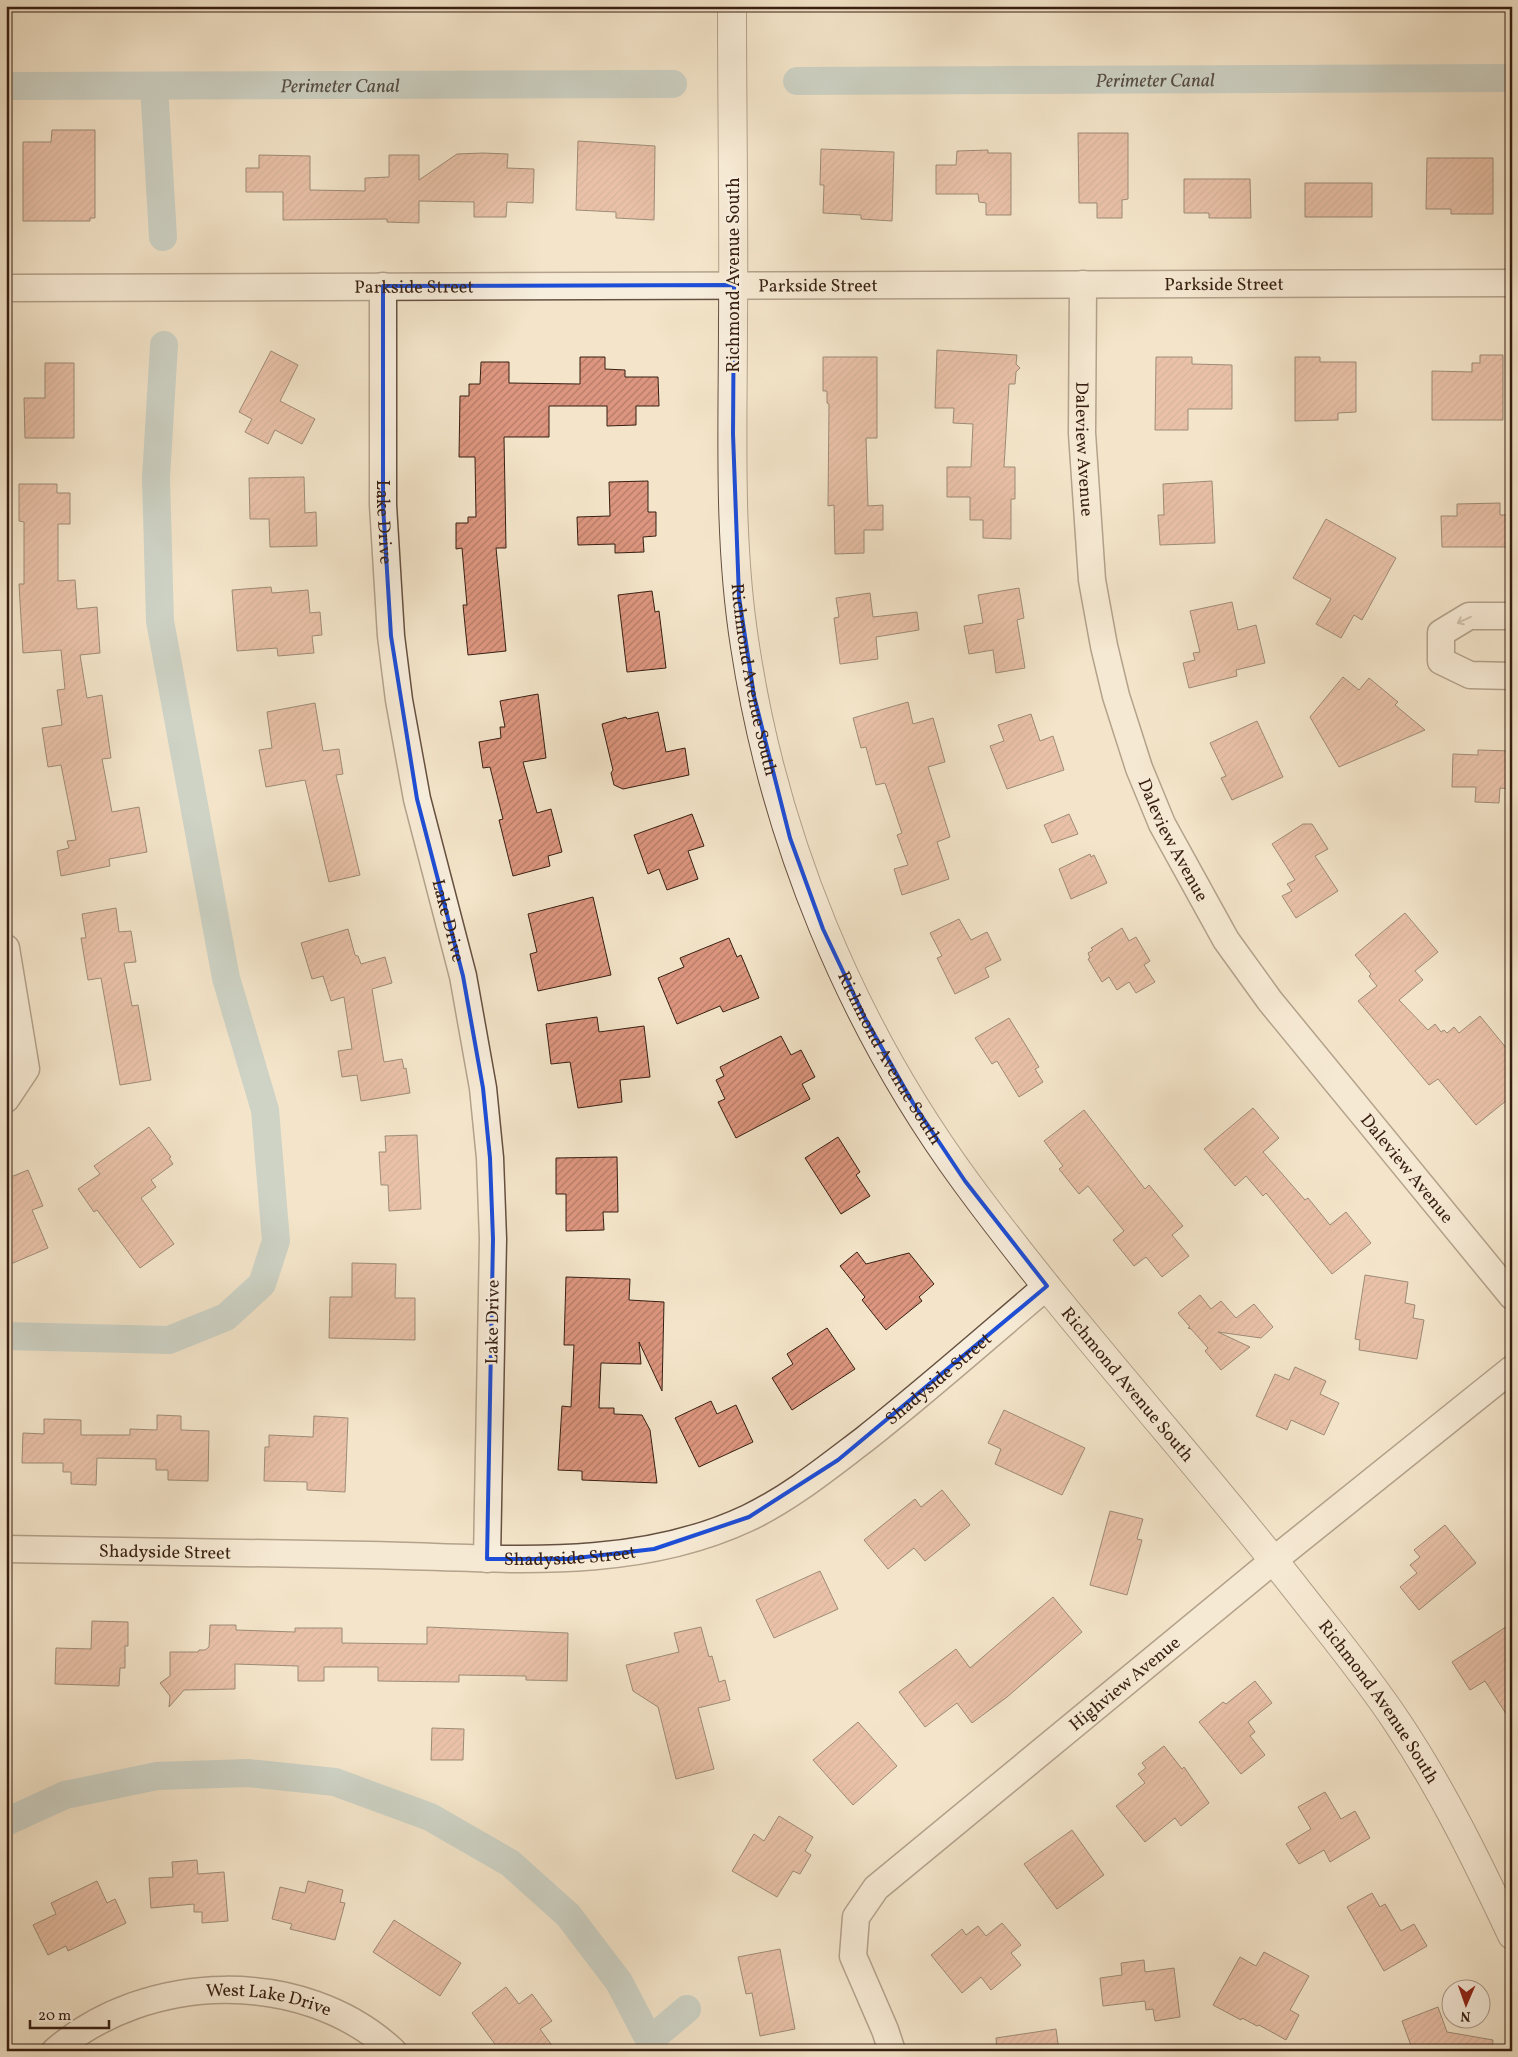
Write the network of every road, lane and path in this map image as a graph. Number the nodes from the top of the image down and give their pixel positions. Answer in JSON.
{"nodes":[{"id":1,"x":732,"y":6,"type":"edge"},
{"id":2,"x":1512,"y":283,"type":"edge"},
{"id":3,"x":734,"y":284,"type":"junction"},
{"id":4,"x":1082,"y":284,"type":"junction"},
{"id":5,"x":383,"y":286,"type":"junction"},
{"id":6,"x":6,"y":288,"type":"edge"},
{"id":7,"x":1512,"y":616,"type":"edge"},
{"id":8,"x":1512,"y":676,"type":"edge"},
{"id":9,"x":6,"y":948,"type":"edge"},
{"id":10,"x":6,"y":1099,"type":"edge"},
{"id":11,"x":1048,"y":1286,"type":"junction"},
{"id":12,"x":1512,"y":1296,"type":"edge"},
{"id":13,"x":1512,"y":1369,"type":"edge"},
{"id":14,"x":6,"y":1548,"type":"edge"},
{"id":15,"x":487,"y":1559,"type":"junction"},
{"id":16,"x":1274,"y":1560,"type":"junction"},
{"id":17,"x":1512,"y":1934,"type":"edge"},
{"id":18,"x":55,"y":2051,"type":"edge"},
{"id":19,"x":393,"y":2051,"type":"edge"},
{"id":20,"x":892,"y":2051,"type":"edge"}],
"edges":[{"from":1,"to":3,"type":"street","name":"Richmond Avenue South"},
{"from":2,"to":4,"type":"street","name":"Parkside Street"},
{"from":3,"to":4,"type":"street","name":"Parkside Street"},
{"from":3,"to":5,"type":"street","name":"Parkside Street"},
{"from":3,"to":11,"type":"street","name":"Richmond Avenue South"},
{"from":4,"to":12,"type":"street","name":"Daleview Avenue"},
{"from":5,"to":6,"type":"street","name":"Parkside Street"},
{"from":5,"to":15,"type":"street","name":"Lake Drive"},
{"from":7,"to":8,"type":"street","one_way":true},
{"from":9,"to":10,"type":"street"},
{"from":11,"to":15,"type":"street","name":"Shadyside Street"},
{"from":11,"to":16,"type":"street","name":"Richmond Avenue South"},
{"from":13,"to":16,"type":"street","name":"Highview Avenue"},
{"from":14,"to":15,"type":"street","name":"Shadyside Street"},
{"from":16,"to":17,"type":"street","name":"Richmond Avenue South"},
{"from":16,"to":20,"type":"street","name":"Highview Avenue"},
{"from":18,"to":19,"type":"street","name":"West Lake Drive"}]}
